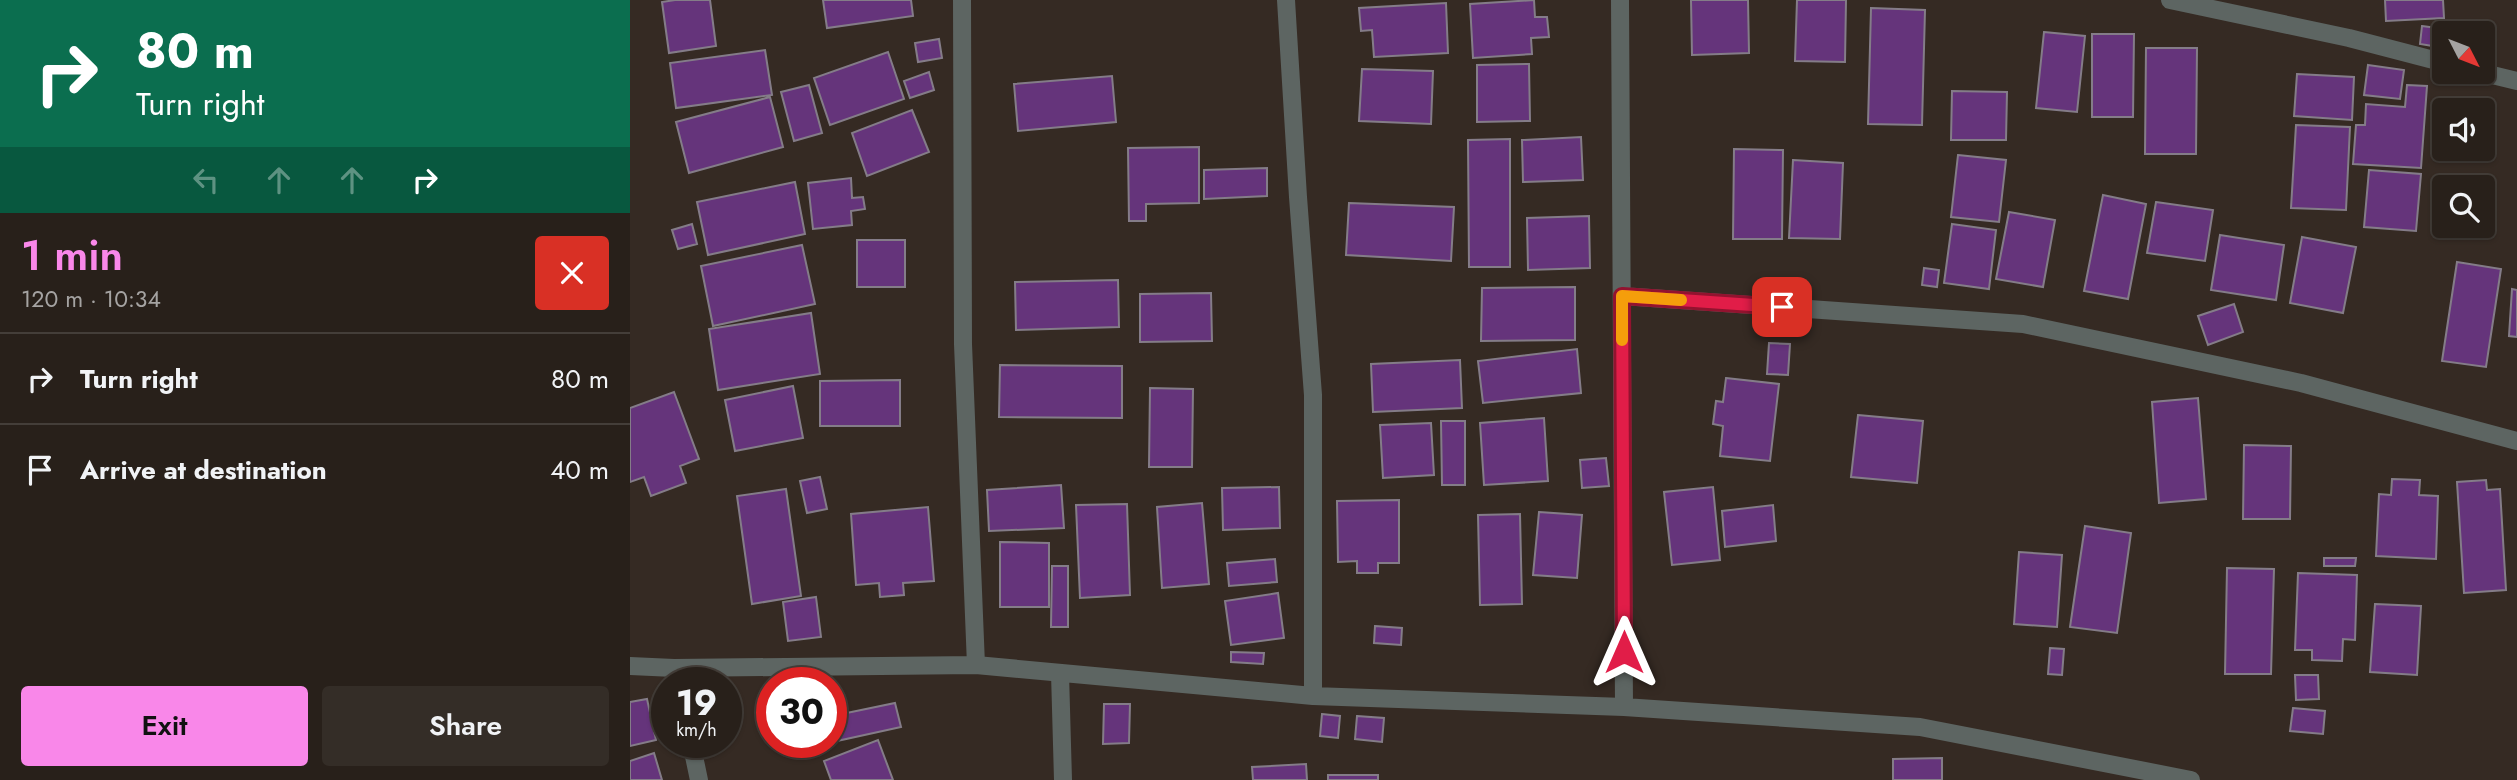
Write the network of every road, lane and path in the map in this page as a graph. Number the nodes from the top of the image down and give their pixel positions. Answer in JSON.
{"nodes":[{"id":1,"x":962,"y":0,"type":"edge"},
{"id":2,"x":1286,"y":0,"type":"edge"},
{"id":3,"x":1620,"y":0,"type":"edge"},
{"id":4,"x":2170,"y":0,"type":"edge"},
{"id":5,"x":2432,"y":60,"type":"edge"},
{"id":6,"x":2496,"y":76,"type":"edge"},
{"id":7,"x":2517,"y":81,"type":"edge"},
{"id":8,"x":1622,"y":296,"type":"junction"},
{"id":9,"x":2517,"y":441,"type":"edge"},
{"id":10,"x":976,"y":665,"type":"junction"},
{"id":11,"x":630,"y":666,"type":"edge"},
{"id":12,"x":651,"y":670,"type":"edge"},
{"id":13,"x":742,"y":673,"type":"edge"},
{"id":14,"x":1060,"y":673,"type":"junction"},
{"id":15,"x":1313,"y":696,"type":"junction"},
{"id":16,"x":1624,"y":706,"type":"junction"},
{"id":17,"x":694,"y":758,"type":"edge"},
{"id":18,"x":699,"y":780,"type":"edge"},
{"id":19,"x":1063,"y":780,"type":"edge"},
{"id":20,"x":2191,"y":780,"type":"edge"}],
"edges":[{"from":1,"to":10,"type":"street"},
{"from":2,"to":15,"type":"street"},
{"from":3,"to":8,"type":"street"},
{"from":4,"to":5,"type":"street"},
{"from":6,"to":7,"type":"street"},
{"from":8,"to":9,"type":"street"},
{"from":8,"to":16,"type":"street"},
{"from":10,"to":13,"type":"street"},
{"from":10,"to":14,"type":"street"},
{"from":11,"to":12,"type":"street"},
{"from":14,"to":15,"type":"street"},
{"from":14,"to":19,"type":"street"},
{"from":15,"to":16,"type":"street"},
{"from":16,"to":20,"type":"street"},
{"from":17,"to":18,"type":"street"}]}
